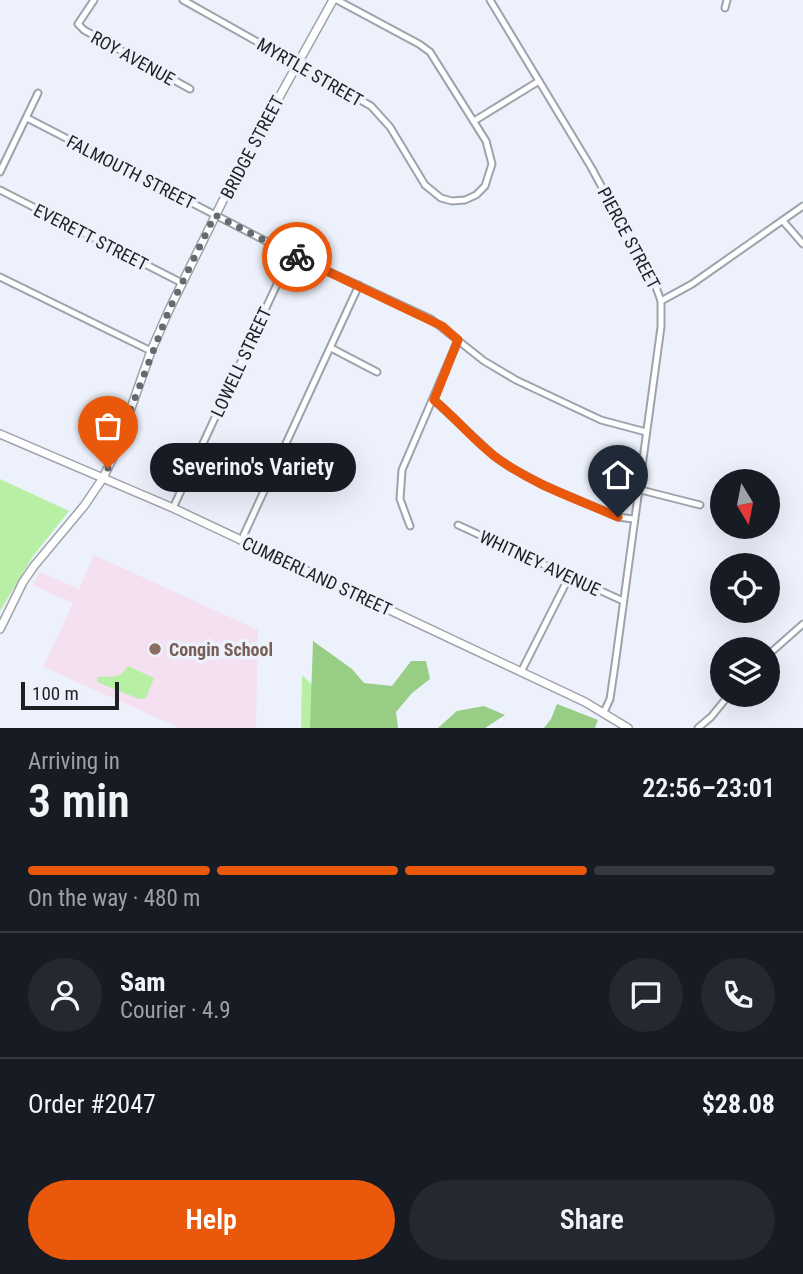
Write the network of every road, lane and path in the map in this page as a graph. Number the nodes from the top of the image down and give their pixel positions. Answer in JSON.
{"nodes":[{"id":1,"x":94,"y":0,"type":"edge"},
{"id":2,"x":183,"y":0,"type":"edge"},
{"id":3,"x":335,"y":0,"type":"edge"},
{"id":4,"x":490,"y":0,"type":"edge"},
{"id":5,"x":727,"y":0,"type":"edge"},
{"id":6,"x":725,"y":8,"type":"dead end"},
{"id":7,"x":297,"y":63,"type":"junction"},
{"id":8,"x":539,"y":81,"type":"junction"},
{"id":9,"x":190,"y":89,"type":"dead end"},
{"id":10,"x":38,"y":93,"type":"dead end"},
{"id":11,"x":27,"y":118,"type":"junction"},
{"id":12,"x":474,"y":121,"type":"junction"},
{"id":13,"x":0,"y":173,"type":"edge"},
{"id":14,"x":0,"y":190,"type":"edge"},
{"id":15,"x":803,"y":206,"type":"edge"},
{"id":16,"x":215,"y":215,"type":"junction"},
{"id":17,"x":783,"y":221,"type":"junction"},
{"id":18,"x":803,"y":244,"type":"edge"},
{"id":19,"x":292,"y":254,"type":"junction"},
{"id":20,"x":0,"y":277,"type":"edge"},
{"id":21,"x":182,"y":283,"type":"junction"},
{"id":22,"x":359,"y":285,"type":"junction"},
{"id":23,"x":662,"y":300,"type":"junction"},
{"id":24,"x":458,"y":340,"type":"junction"},
{"id":25,"x":331,"y":348,"type":"junction"},
{"id":26,"x":152,"y":351,"type":"junction"},
{"id":27,"x":377,"y":372,"type":"dead end"},
{"id":28,"x":434,"y":400,"type":"junction"},
{"id":29,"x":646,"y":432,"type":"junction"},
{"id":30,"x":0,"y":434,"type":"edge"},
{"id":31,"x":103,"y":478,"type":"junction"},
{"id":32,"x":637,"y":489,"type":"junction"},
{"id":33,"x":700,"y":505,"type":"dead end"},
{"id":34,"x":173,"y":508,"type":"junction"},
{"id":35,"x":634,"y":519,"type":"junction"},
{"id":36,"x":410,"y":526,"type":"dead end"},
{"id":37,"x":458,"y":526,"type":"dead end"},
{"id":38,"x":241,"y":541,"type":"junction"},
{"id":39,"x":569,"y":577,"type":"junction"},
{"id":40,"x":623,"y":601,"type":"junction"},
{"id":41,"x":803,"y":624,"type":"edge"},
{"id":42,"x":0,"y":629,"type":"edge"},
{"id":43,"x":780,"y":644,"type":"edge"},
{"id":44,"x":521,"y":672,"type":"junction"},
{"id":45,"x":719,"y":707,"type":"edge"},
{"id":46,"x":604,"y":712,"type":"junction"},
{"id":47,"x":628,"y":728,"type":"edge"},
{"id":48,"x":698,"y":728,"type":"edge"}],
"edges":[{"from":1,"to":9,"type":"street","name":"ROY AVENUE"},
{"from":2,"to":7,"type":"street","name":"MYRTLE STREET"},
{"from":3,"to":7,"type":"street","name":"BRIDGE STREET"},
{"from":3,"to":12,"type":"street"},
{"from":4,"to":8,"type":"street","name":"PIERCE STREET"},
{"from":5,"to":6,"type":"street"},
{"from":7,"to":12,"type":"street","name":"MYRTLE STREET"},
{"from":7,"to":16,"type":"street","name":"BRIDGE STREET"},
{"from":8,"to":12,"type":"street"},
{"from":8,"to":23,"type":"street","name":"PIERCE STREET"},
{"from":10,"to":11,"type":"street"},
{"from":11,"to":13,"type":"street"},
{"from":11,"to":16,"type":"street","name":"FALMOUTH STREET"},
{"from":14,"to":21,"type":"street","name":"EVERETT STREET"},
{"from":15,"to":17,"type":"street"},
{"from":16,"to":19,"type":"street","name":"FALMOUTH STREET"},
{"from":16,"to":21,"type":"street","name":"BRIDGE STREET"},
{"from":17,"to":18,"type":"street"},
{"from":17,"to":23,"type":"street"},
{"from":19,"to":22,"type":"street","name":"FALMOUTH STREET"},
{"from":19,"to":34,"type":"street","name":"LOWELL STREET"},
{"from":20,"to":26,"type":"street"},
{"from":21,"to":26,"type":"street","name":"BRIDGE STREET"},
{"from":22,"to":24,"type":"street","name":"FALMOUTH STREET"},
{"from":22,"to":25,"type":"street"},
{"from":23,"to":29,"type":"street","name":"PIERCE STREET"},
{"from":24,"to":28,"type":"street"},
{"from":24,"to":29,"type":"street","name":"FALMOUTH STREET"},
{"from":25,"to":27,"type":"street"},
{"from":25,"to":38,"type":"street"},
{"from":26,"to":31,"type":"street","name":"BRIDGE STREET"},
{"from":28,"to":35,"type":"street"},
{"from":28,"to":36,"type":"street"},
{"from":29,"to":32,"type":"street","name":"PIERCE STREET"},
{"from":30,"to":31,"type":"street","name":"CUMBERLAND STREET"},
{"from":31,"to":34,"type":"street","name":"CUMBERLAND STREET"},
{"from":31,"to":42,"type":"street","name":"BRIDGE STREET"},
{"from":32,"to":33,"type":"street"},
{"from":32,"to":35,"type":"street","name":"PIERCE STREET"},
{"from":34,"to":38,"type":"street","name":"CUMBERLAND STREET"},
{"from":35,"to":40,"type":"street","name":"PIERCE STREET"},
{"from":37,"to":39,"type":"street","name":"WHITNEY AVENUE"},
{"from":38,"to":44,"type":"street","name":"CUMBERLAND STREET"},
{"from":39,"to":40,"type":"street","name":"WHITNEY AVENUE"},
{"from":39,"to":44,"type":"street"},
{"from":40,"to":46,"type":"street","name":"PIERCE STREET"},
{"from":41,"to":43,"type":"street"},
{"from":44,"to":46,"type":"street","name":"CUMBERLAND STREET"},
{"from":45,"to":48,"type":"street"},
{"from":46,"to":47,"type":"street","name":"CUMBERLAND STREET"}]}
